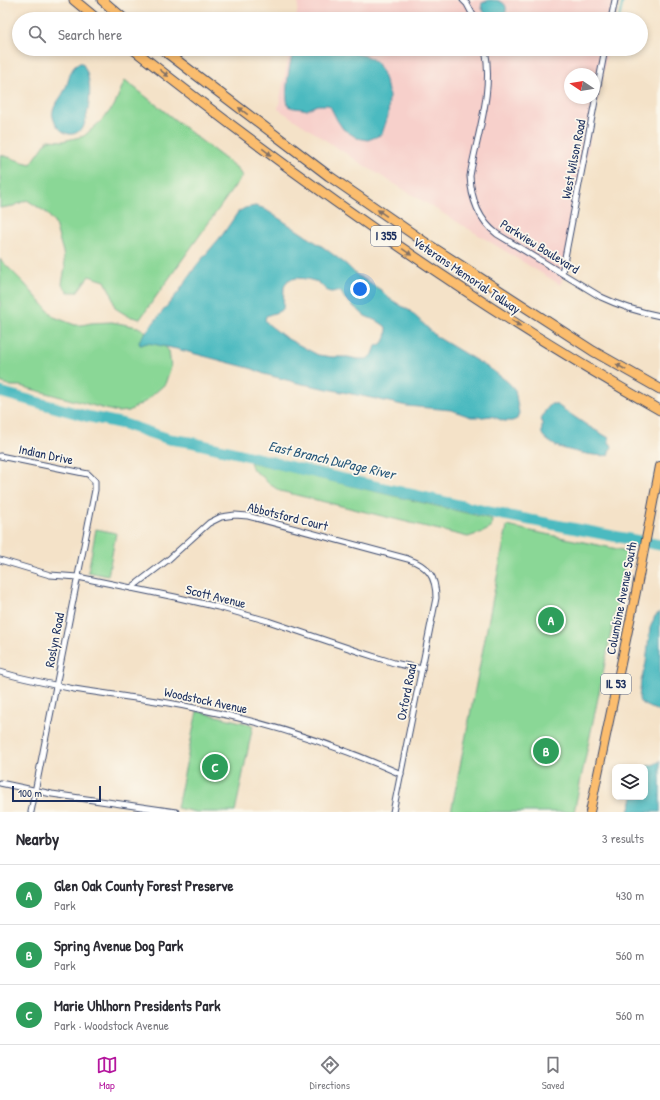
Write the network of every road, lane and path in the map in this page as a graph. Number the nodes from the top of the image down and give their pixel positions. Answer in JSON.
{"nodes":[{"id":1,"x":74,"y":0,"type":"edge"},
{"id":2,"x":102,"y":0,"type":"edge"},
{"id":3,"x":464,"y":0,"type":"edge"},
{"id":4,"x":615,"y":0,"type":"edge"},
{"id":5,"x":89,"y":12,"type":"edge"},
{"id":6,"x":116,"y":12,"type":"edge"},
{"id":7,"x":471,"y":12,"type":"edge"},
{"id":8,"x":612,"y":12,"type":"edge"},
{"id":9,"x":142,"y":56,"type":"edge"},
{"id":10,"x":171,"y":56,"type":"edge"},
{"id":11,"x":486,"y":56,"type":"edge"},
{"id":12,"x":604,"y":56,"type":"edge"},
{"id":13,"x":562,"y":273,"type":"junction"},
{"id":14,"x":660,"y":316,"type":"edge"},
{"id":15,"x":657,"y":388,"type":"edge"},
{"id":16,"x":660,"y":410,"type":"edge"},
{"id":17,"x":0,"y":456,"type":"edge"},
{"id":18,"x":660,"y":466,"type":"edge"},
{"id":19,"x":88,"y":474,"type":"joint"},
{"id":20,"x":0,"y":560,"type":"edge"},
{"id":21,"x":432,"y":576,"type":"joint"},
{"id":22,"x":78,"y":577,"type":"junction"},
{"id":23,"x":131,"y":588,"type":"junction"},
{"id":24,"x":422,"y":669,"type":"junction"},
{"id":25,"x":0,"y":672,"type":"edge"},
{"id":26,"x":56,"y":684,"type":"junction"},
{"id":27,"x":401,"y":774,"type":"junction"},
{"id":28,"x":0,"y":783,"type":"edge"},
{"id":29,"x":36,"y":790,"type":"junction"},
{"id":30,"x":31,"y":812,"type":"edge"},
{"id":31,"x":176,"y":812,"type":"edge"},
{"id":32,"x":393,"y":812,"type":"edge"},
{"id":33,"x":590,"y":812,"type":"edge"}],
"edges":[{"from":1,"to":5,"type":"highway"},
{"from":2,"to":6,"type":"highway"},
{"from":3,"to":7,"type":"street"},
{"from":4,"to":8,"type":"street"},
{"from":9,"to":16,"type":"highway","name":"Veterans Memorial Tollway","number":"I 355","one_way":true},
{"from":15,"to":10,"type":"highway","name":"Veterans Memorial Tollway","number":"I 355","one_way":true},
{"from":11,"to":13,"type":"street","name":"Parkview Boulevard"},
{"from":12,"to":13,"type":"street","name":"West Wilson Road"},
{"from":13,"to":14,"type":"street","name":"Parkview Boulevard"},
{"from":17,"to":19,"type":"street","name":"Indian Drive"},
{"from":18,"to":33,"type":"main road","name":"Columbine Avenue South","number":"IL 53"},
{"from":19,"to":22,"type":"street","name":"Roslyn Road"},
{"from":20,"to":22,"type":"street","name":"Scott Avenue"},
{"from":21,"to":23,"type":"street","name":"Abbotsford Court"},
{"from":21,"to":24,"type":"street","name":"Oxford Road"},
{"from":22,"to":23,"type":"street","name":"Scott Avenue"},
{"from":22,"to":26,"type":"street","name":"Roslyn Road"},
{"from":23,"to":24,"type":"street","name":"Scott Avenue"},
{"from":24,"to":27,"type":"street","name":"Oxford Road"},
{"from":25,"to":26,"type":"street","name":"Woodstock Avenue"},
{"from":26,"to":27,"type":"street","name":"Woodstock Avenue"},
{"from":26,"to":29,"type":"street","name":"Roslyn Road"},
{"from":27,"to":32,"type":"street","name":"Oxford Road"},
{"from":28,"to":29,"type":"street"},
{"from":29,"to":30,"type":"street","name":"Roslyn Road"},
{"from":29,"to":31,"type":"street"}]}
